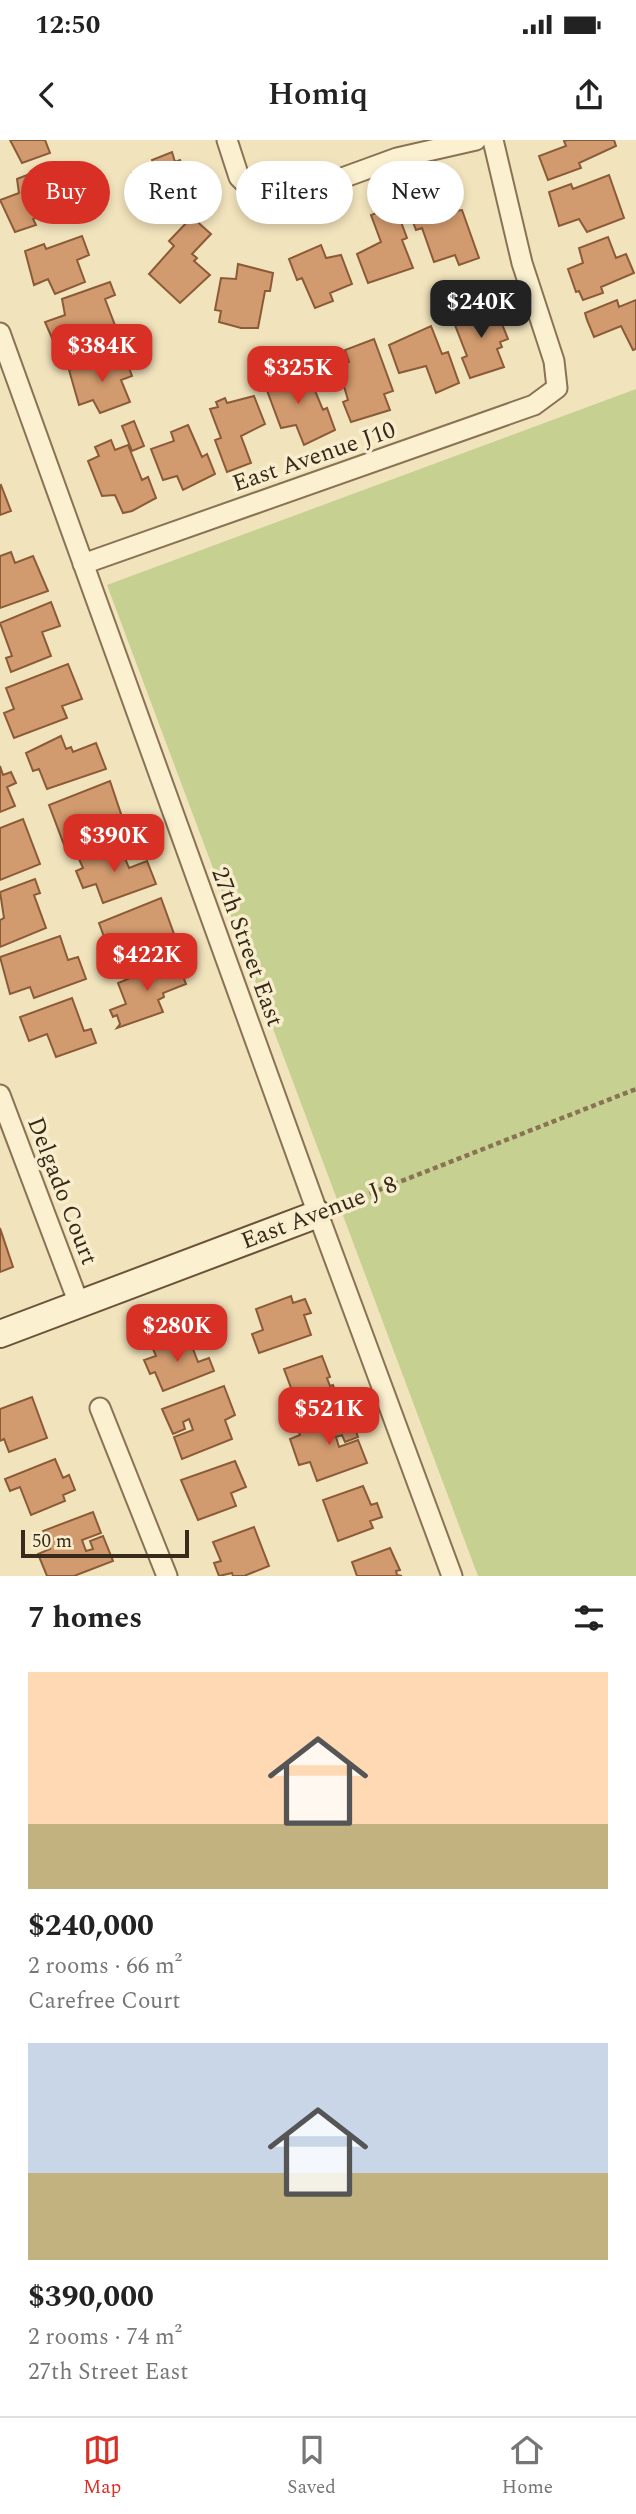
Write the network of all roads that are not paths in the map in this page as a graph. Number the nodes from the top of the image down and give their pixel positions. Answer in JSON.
{"nodes":[{"id":1,"x":227,"y":140,"type":"edge"},
{"id":2,"x":475,"y":140,"type":"edge"},
{"id":3,"x":494,"y":140,"type":"edge"},
{"id":4,"x":0,"y":333,"type":"edge"},
{"id":5,"x":83,"y":564,"type":"junction"},
{"id":6,"x":0,"y":1095,"type":"edge"},
{"id":7,"x":6,"y":1132,"type":"edge"},
{"id":8,"x":318,"y":1214,"type":"junction"},
{"id":9,"x":79,"y":1304,"type":"junction"},
{"id":10,"x":0,"y":1334,"type":"edge"},
{"id":11,"x":100,"y":1408,"type":"dead end"},
{"id":12,"x":167,"y":1576,"type":"edge"},
{"id":13,"x":452,"y":1576,"type":"edge"}],
"edges":[{"from":1,"to":2,"type":"street"},
{"from":3,"to":5,"type":"street","name":"East Avenue J10"},
{"from":4,"to":5,"type":"street","name":"27th Street East"},
{"from":5,"to":8,"type":"street","name":"27th Street East"},
{"from":6,"to":7,"type":"street","name":"Delgado Court"},
{"from":7,"to":9,"type":"street","name":"Delgado Court"},
{"from":8,"to":9,"type":"street","name":"East Avenue J 8"},
{"from":8,"to":13,"type":"street","name":"27th Street East"},
{"from":9,"to":10,"type":"street","name":"East Avenue J 8"},
{"from":11,"to":12,"type":"street"}]}
